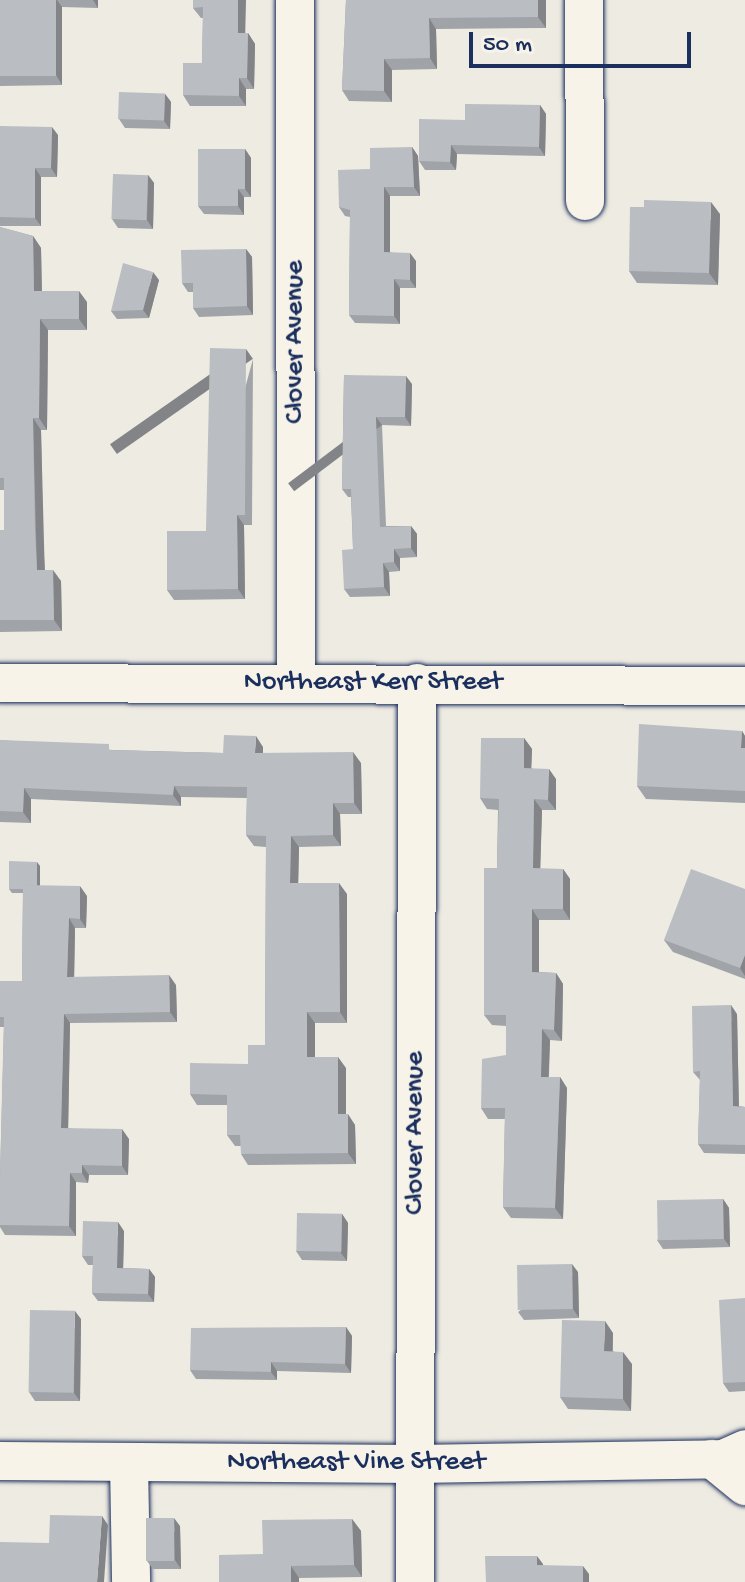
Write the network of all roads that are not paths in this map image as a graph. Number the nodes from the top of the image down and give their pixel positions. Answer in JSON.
{"nodes":[{"id":1,"x":295,"y":0,"type":"edge"},
{"id":2,"x":584,"y":0,"type":"edge"},
{"id":3,"x":585,"y":201,"type":"dead end"},
{"id":4,"x":0,"y":683,"type":"edge"},
{"id":5,"x":296,"y":683,"type":"junction"},
{"id":6,"x":417,"y":683,"type":"junction"},
{"id":7,"x":745,"y":686,"type":"edge"},
{"id":8,"x":729,"y":1454,"type":"edge"},
{"id":9,"x":0,"y":1461,"type":"edge"},
{"id":10,"x":129,"y":1462,"type":"junction"},
{"id":11,"x":416,"y":1464,"type":"junction"},
{"id":12,"x":745,"y":1486,"type":"edge"},
{"id":13,"x":131,"y":1582,"type":"edge"},
{"id":14,"x":415,"y":1582,"type":"edge"}],
"edges":[{"from":1,"to":5,"type":"street","name":"Clover Avenue"},
{"from":2,"to":3,"type":"street"},
{"from":4,"to":5,"type":"street","name":"Northeast Kerr Street"},
{"from":5,"to":6,"type":"street","name":"Northeast Kerr Street"},
{"from":6,"to":7,"type":"street","name":"Northeast Kerr Street"},
{"from":6,"to":11,"type":"street","name":"Clover Avenue"},
{"from":8,"to":11,"type":"street","name":"Northeast Vine Street"},
{"from":8,"to":12,"type":"street","name":"Northeast Vine Street"},
{"from":9,"to":10,"type":"street","name":"Northeast Vine Street"},
{"from":10,"to":11,"type":"street","name":"Northeast Vine Street"},
{"from":10,"to":13,"type":"street"},
{"from":11,"to":14,"type":"street","name":"Clover Avenue"}]}
